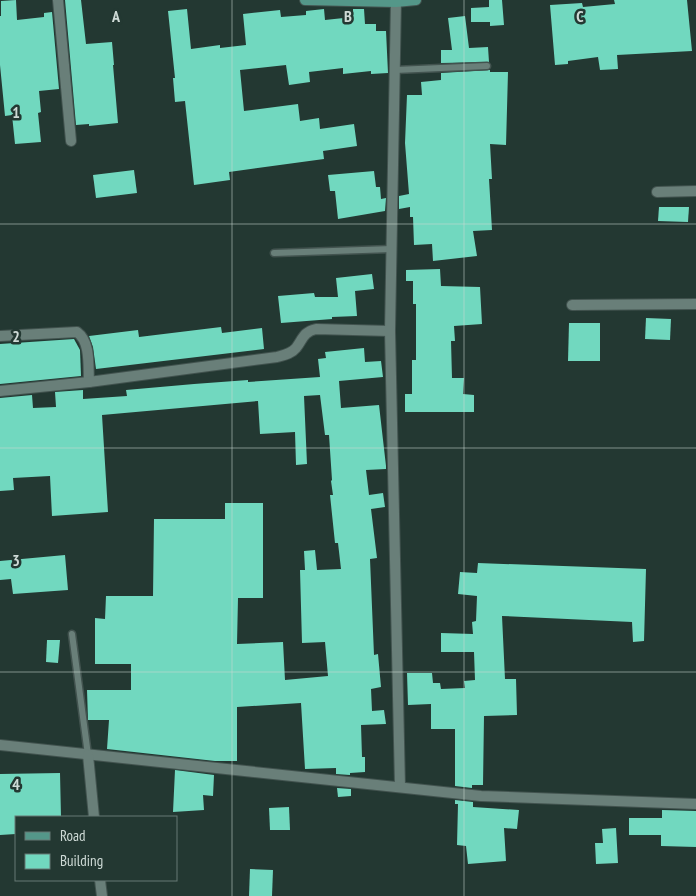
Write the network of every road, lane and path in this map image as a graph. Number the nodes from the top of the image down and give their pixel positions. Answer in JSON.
{"nodes":[{"id":1,"x":58,"y":0,"type":"edge"},
{"id":2,"x":305,"y":0,"type":"edge"},
{"id":3,"x":416,"y":0,"type":"edge"},
{"id":4,"x":396,"y":1,"type":"edge"},
{"id":5,"x":486,"y":66,"type":"dead end"},
{"id":6,"x":395,"y":70,"type":"junction"},
{"id":7,"x":71,"y":141,"type":"dead end"},
{"id":8,"x":696,"y":191,"type":"edge"},
{"id":9,"x":657,"y":192,"type":"dead end"},
{"id":10,"x":392,"y":249,"type":"junction"},
{"id":11,"x":274,"y":253,"type":"dead end"},
{"id":12,"x":696,"y":304,"type":"edge"},
{"id":13,"x":572,"y":305,"type":"dead end"},
{"id":14,"x":390,"y":331,"type":"junction"},
{"id":15,"x":0,"y":336,"type":"edge"},
{"id":16,"x":89,"y":382,"type":"junction"},
{"id":17,"x":0,"y":391,"type":"edge"},
{"id":18,"x":72,"y":634,"type":"dead end"},
{"id":19,"x":0,"y":745,"type":"edge"},
{"id":20,"x":88,"y":755,"type":"junction"},
{"id":21,"x":400,"y":787,"type":"junction"},
{"id":22,"x":696,"y":804,"type":"edge"},
{"id":23,"x":94,"y":816,"type":"edge"},
{"id":24,"x":100,"y":881,"type":"edge"},
{"id":25,"x":102,"y":896,"type":"edge"}],
"edges":[{"from":1,"to":7,"type":"street"},
{"from":2,"to":4,"type":"street"},
{"from":3,"to":4,"type":"street"},
{"from":4,"to":6,"type":"street"},
{"from":5,"to":6,"type":"lane"},
{"from":6,"to":10,"type":"street"},
{"from":8,"to":9,"type":"street"},
{"from":10,"to":11,"type":"lane"},
{"from":10,"to":14,"type":"street"},
{"from":12,"to":13,"type":"street"},
{"from":14,"to":16,"type":"street"},
{"from":14,"to":21,"type":"street"},
{"from":15,"to":16,"type":"street"},
{"from":16,"to":17,"type":"street"},
{"from":18,"to":20,"type":"lane"},
{"from":19,"to":20,"type":"street"},
{"from":20,"to":21,"type":"street"},
{"from":20,"to":23,"type":"street"},
{"from":21,"to":22,"type":"street"},
{"from":24,"to":25,"type":"street"}]}
